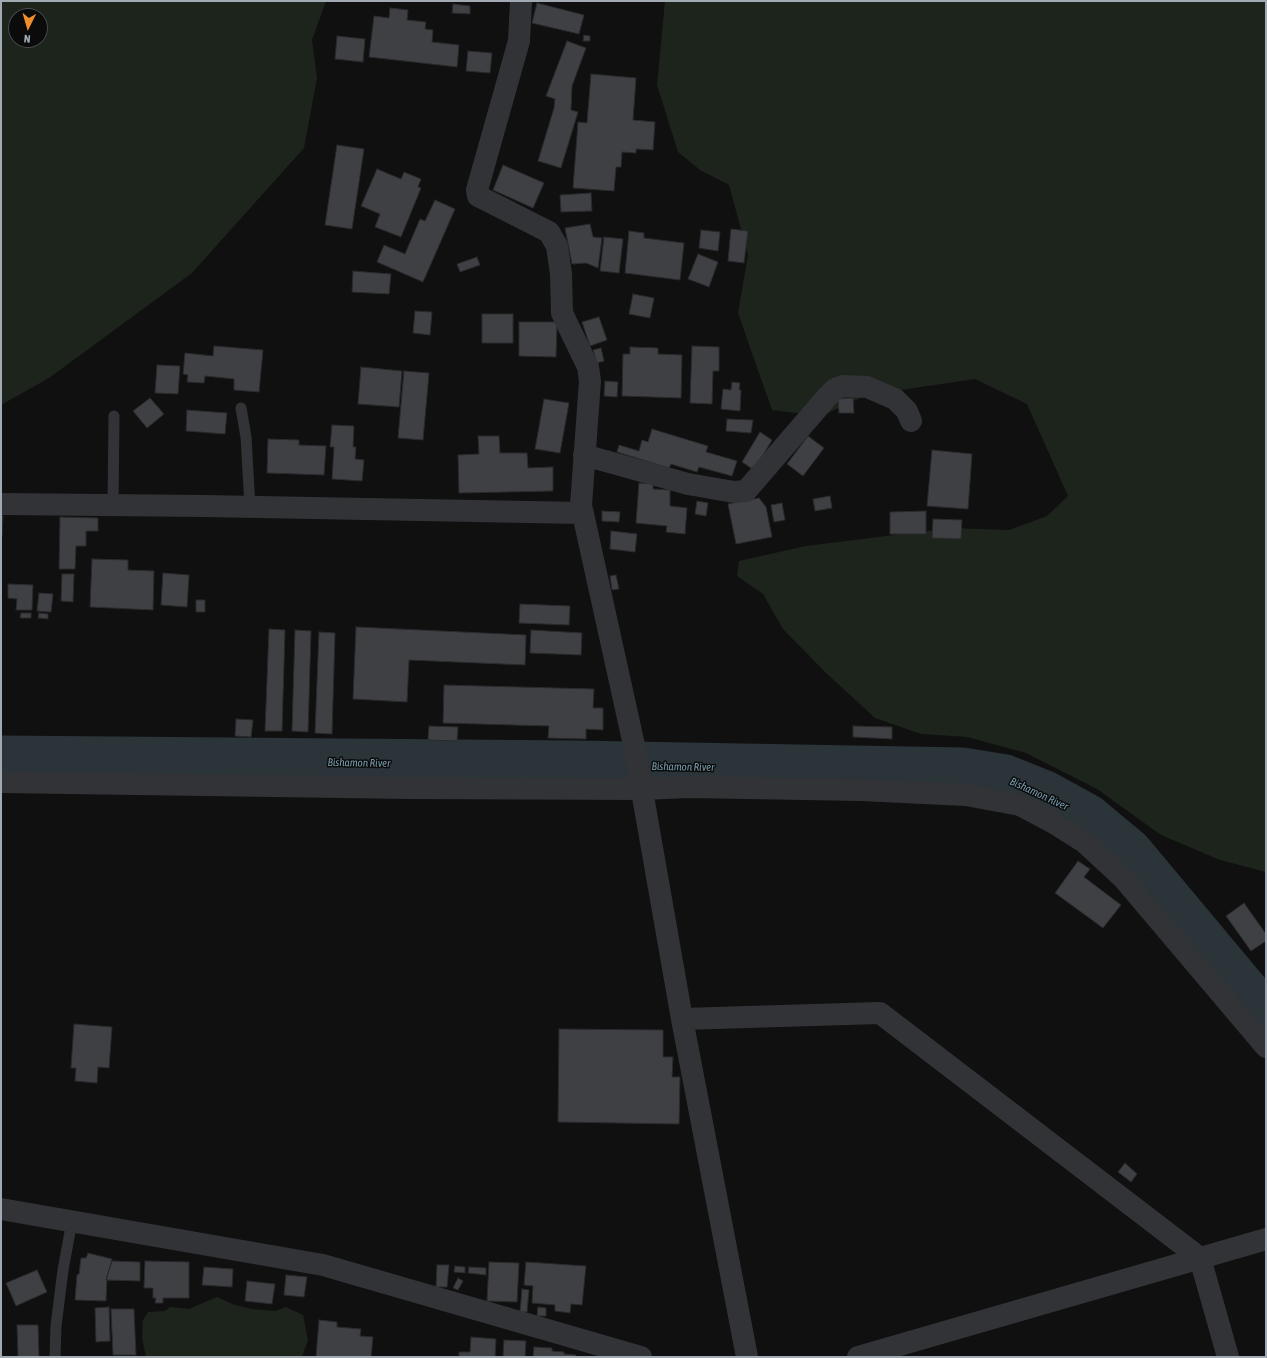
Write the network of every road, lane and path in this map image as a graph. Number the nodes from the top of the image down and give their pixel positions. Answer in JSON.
{"nodes":[{"id":1,"x":521,"y":1,"type":"edge"},
{"id":2,"x":241,"y":408,"type":"dead end"},
{"id":3,"x":114,"y":416,"type":"dead end"},
{"id":4,"x":911,"y":421,"type":"dead end"},
{"id":5,"x":584,"y":455,"type":"junction"},
{"id":6,"x":1,"y":504,"type":"edge"},
{"id":7,"x":113,"y":505,"type":"junction"},
{"id":8,"x":250,"y":506,"type":"junction"},
{"id":9,"x":583,"y":513,"type":"junction"},
{"id":10,"x":1,"y":782,"type":"edge"},
{"id":11,"x":641,"y":789,"type":"junction"},
{"id":12,"x":682,"y":1018,"type":"junction"},
{"id":13,"x":1266,"y":1047,"type":"edge"},
{"id":14,"x":1,"y":1209,"type":"edge"},
{"id":15,"x":72,"y":1221,"type":"junction"},
{"id":16,"x":1266,"y":1239,"type":"edge"},
{"id":17,"x":1200,"y":1258,"type":"junction"},
{"id":18,"x":55,"y":1357,"type":"edge"},
{"id":19,"x":641,"y":1357,"type":"edge"},
{"id":20,"x":747,"y":1357,"type":"edge"},
{"id":21,"x":858,"y":1357,"type":"edge"},
{"id":22,"x":1228,"y":1357,"type":"edge"}],
"edges":[{"from":1,"to":5,"type":"street"},
{"from":2,"to":8,"type":"lane"},
{"from":3,"to":7,"type":"lane"},
{"from":4,"to":5,"type":"street"},
{"from":5,"to":9,"type":"street"},
{"from":6,"to":7,"type":"street"},
{"from":7,"to":8,"type":"street"},
{"from":8,"to":9,"type":"street"},
{"from":9,"to":11,"type":"street"},
{"from":10,"to":11,"type":"street"},
{"from":11,"to":12,"type":"street"},
{"from":11,"to":13,"type":"street"},
{"from":12,"to":17,"type":"street"},
{"from":12,"to":20,"type":"street"},
{"from":14,"to":15,"type":"street"},
{"from":15,"to":18,"type":"lane"},
{"from":15,"to":19,"type":"street"},
{"from":16,"to":17,"type":"street"},
{"from":17,"to":21,"type":"street"},
{"from":17,"to":22,"type":"street"}]}
